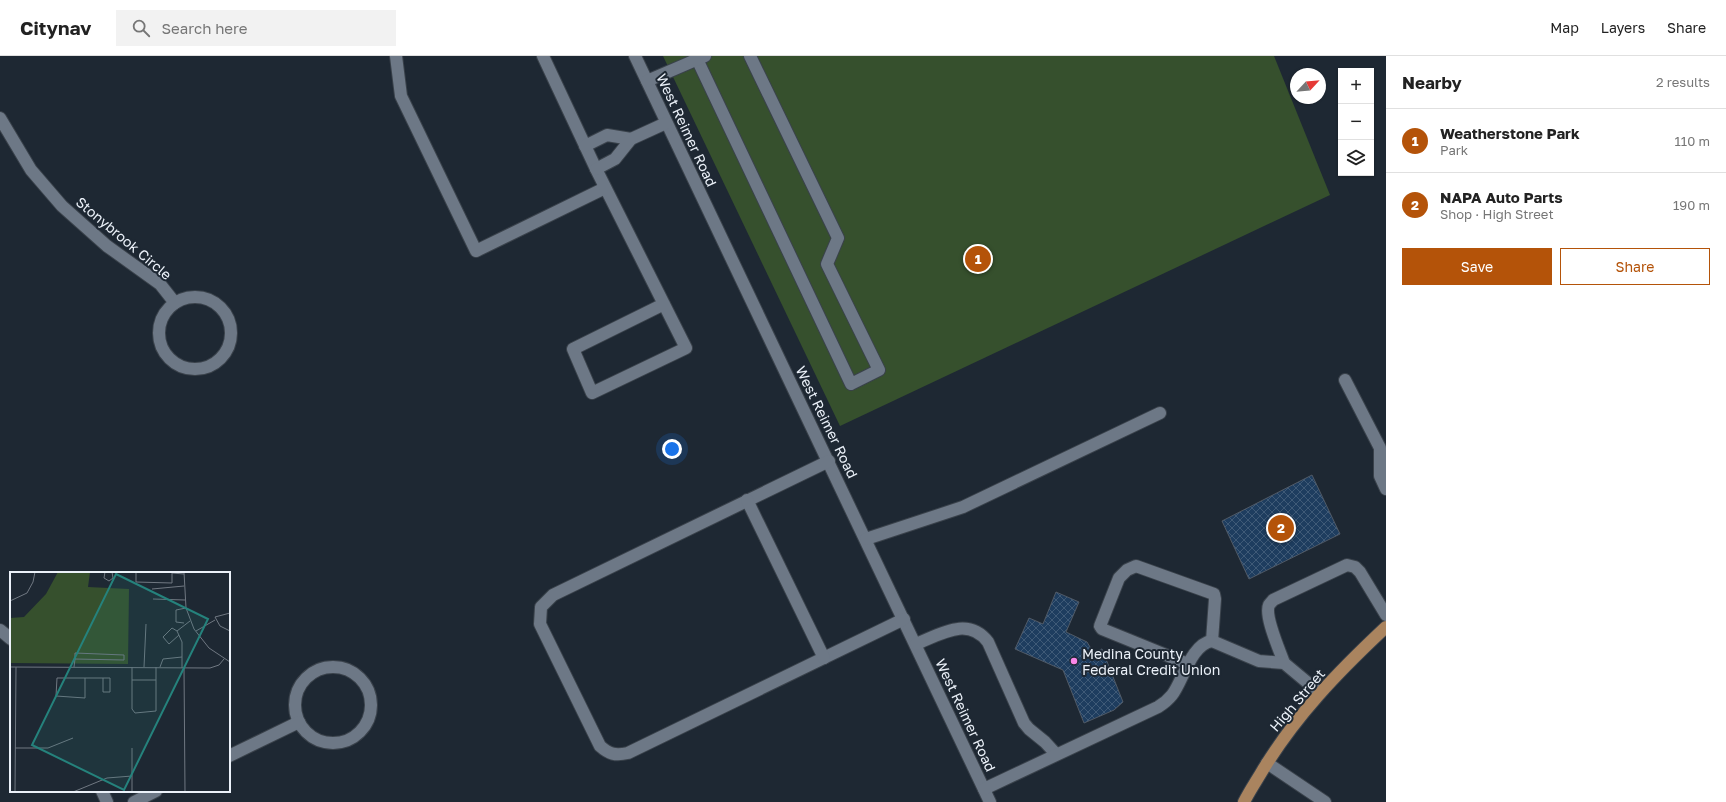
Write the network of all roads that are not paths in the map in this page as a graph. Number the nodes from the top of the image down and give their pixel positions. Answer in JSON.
{"nodes":[{"id":1,"x":396,"y":56,"type":"edge"},
{"id":2,"x":543,"y":56,"type":"edge"},
{"id":3,"x":635,"y":56,"type":"edge"},
{"id":4,"x":750,"y":56,"type":"edge"},
{"id":5,"x":701,"y":58,"type":"edge"},
{"id":6,"x":647,"y":81,"type":"junction"},
{"id":7,"x":0,"y":118,"type":"edge"},
{"id":8,"x":666,"y":122,"type":"junction"},
{"id":9,"x":631,"y":139,"type":"junction"},
{"id":10,"x":585,"y":146,"type":"junction"},
{"id":11,"x":596,"y":169,"type":"junction"},
{"id":12,"x":605,"y":188,"type":"junction"},
{"id":13,"x":175,"y":303,"type":"junction"},
{"id":14,"x":664,"y":304,"type":"junction"},
{"id":15,"x":1345,"y":380,"type":"dead end"},
{"id":16,"x":1160,"y":413,"type":"dead end"},
{"id":17,"x":1383,"y":446,"type":"edge"},
{"id":18,"x":829,"y":461,"type":"junction"},
{"id":19,"x":1386,"y":489,"type":"edge"},
{"id":20,"x":747,"y":500,"type":"junction"},
{"id":21,"x":866,"y":539,"type":"junction"},
{"id":22,"x":1386,"y":615,"type":"edge"},
{"id":23,"x":904,"y":619,"type":"junction"},
{"id":24,"x":1386,"y":627,"type":"edge"},
{"id":25,"x":0,"y":630,"type":"edge"},
{"id":26,"x":10,"y":638,"type":"edge"},
{"id":27,"x":1212,"y":641,"type":"junction"},
{"id":28,"x":916,"y":644,"type":"junction"},
{"id":29,"x":824,"y":658,"type":"junction"},
{"id":30,"x":1284,"y":663,"type":"junction"},
{"id":31,"x":1188,"y":664,"type":"junction"},
{"id":32,"x":1320,"y":693,"type":"junction"},
{"id":33,"x":298,"y":722,"type":"junction"},
{"id":34,"x":1056,"y":754,"type":"junction"},
{"id":35,"x":230,"y":756,"type":"edge"},
{"id":36,"x":1267,"y":763,"type":"junction"},
{"id":37,"x":984,"y":789,"type":"junction"},
{"id":38,"x":102,"y":792,"type":"edge"},
{"id":39,"x":154,"y":792,"type":"edge"},
{"id":40,"x":107,"y":802,"type":"edge"},
{"id":41,"x":134,"y":802,"type":"edge"},
{"id":42,"x":990,"y":802,"type":"edge"},
{"id":43,"x":1244,"y":802,"type":"edge"},
{"id":44,"x":1325,"y":802,"type":"edge"}],
"edges":[{"from":1,"to":12,"type":"street"},
{"from":2,"to":10,"type":"street"},
{"from":3,"to":6,"type":"street","name":"West Reimer Road"},
{"from":4,"to":5,"type":"street"},
{"from":5,"to":6,"type":"street"},
{"from":6,"to":8,"type":"street","name":"West Reimer Road"},
{"from":7,"to":13,"type":"street","name":"Stonybrook Circle"},
{"from":8,"to":9,"type":"street"},
{"from":8,"to":18,"type":"street","name":"West Reimer Road"},
{"from":9,"to":10,"type":"street"},
{"from":9,"to":11,"type":"street"},
{"from":10,"to":11,"type":"street"},
{"from":11,"to":12,"type":"street"},
{"from":12,"to":14,"type":"street"},
{"from":13,"to":13,"type":"street"},
{"from":14,"to":14,"type":"street"},
{"from":15,"to":17,"type":"street"},
{"from":16,"to":21,"type":"street"},
{"from":17,"to":19,"type":"street"},
{"from":18,"to":20,"type":"street"},
{"from":18,"to":21,"type":"street","name":"West Reimer Road"},
{"from":20,"to":29,"type":"street"},
{"from":20,"to":29,"type":"street"},
{"from":21,"to":23,"type":"street","name":"West Reimer Road"},
{"from":22,"to":30,"type":"street"},
{"from":23,"to":28,"type":"street","name":"West Reimer Road"},
{"from":23,"to":29,"type":"street"},
{"from":24,"to":32,"type":"main road","name":"High Street"},
{"from":25,"to":26,"type":"street"},
{"from":27,"to":30,"type":"street"},
{"from":27,"to":31,"type":"street"},
{"from":27,"to":31,"type":"street"},
{"from":28,"to":34,"type":"street"},
{"from":28,"to":37,"type":"street","name":"West Reimer Road"},
{"from":30,"to":32,"type":"street"},
{"from":31,"to":34,"type":"street"},
{"from":32,"to":36,"type":"main road","name":"High Street"},
{"from":33,"to":33,"type":"street"},
{"from":33,"to":35,"type":"street"},
{"from":34,"to":37,"type":"street"},
{"from":36,"to":43,"type":"main road","name":"High Street"},
{"from":36,"to":44,"type":"street"},
{"from":37,"to":42,"type":"street","name":"West Reimer Road"},
{"from":38,"to":40,"type":"street"},
{"from":39,"to":41,"type":"street"}]}
